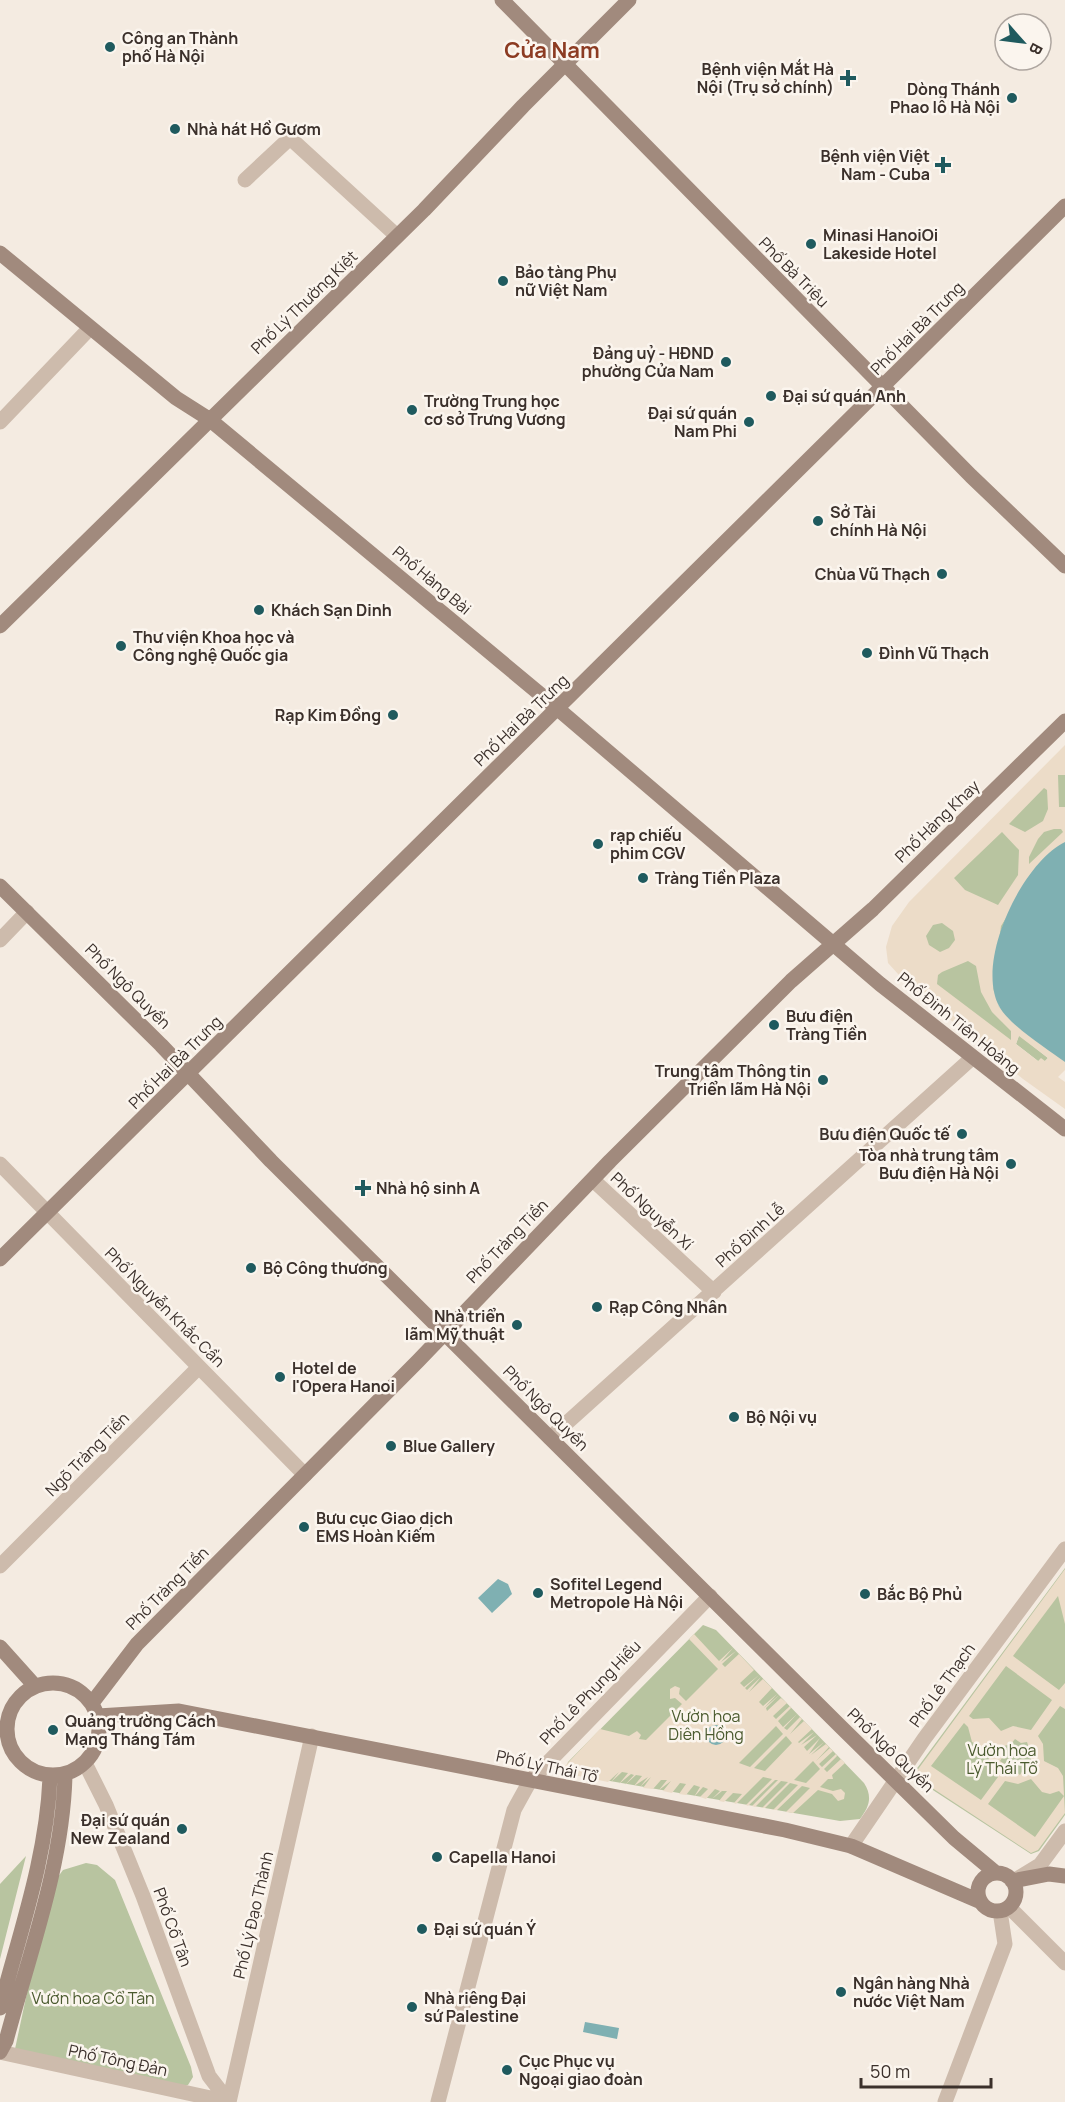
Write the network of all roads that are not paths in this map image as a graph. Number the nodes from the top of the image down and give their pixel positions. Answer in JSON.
{"nodes":[{"id":1,"x":502,"y":0,"type":"edge"},
{"id":2,"x":629,"y":0,"type":"edge"},
{"id":3,"x":566,"y":63,"type":"junction"},
{"id":4,"x":245,"y":180,"type":"dead end"},
{"id":5,"x":1065,"y":206,"type":"edge"},
{"id":6,"x":397,"y":236,"type":"junction"},
{"id":7,"x":0,"y":254,"type":"edge"},
{"id":8,"x":90,"y":328,"type":"junction"},
{"id":9,"x":883,"y":386,"type":"junction"},
{"id":10,"x":209,"y":419,"type":"junction"},
{"id":11,"x":0,"y":422,"type":"edge"},
{"id":12,"x":1065,"y":566,"type":"edge"},
{"id":13,"x":0,"y":626,"type":"edge"},
{"id":14,"x":558,"y":709,"type":"junction"},
{"id":15,"x":1065,"y":721,"type":"edge"},
{"id":16,"x":0,"y":886,"type":"edge"},
{"id":17,"x":27,"y":912,"type":"junction"},
{"id":18,"x":0,"y":940,"type":"edge"},
{"id":19,"x":833,"y":944,"type":"junction"},
{"id":20,"x":972,"y":1058,"type":"junction"},
{"id":21,"x":189,"y":1074,"type":"junction"},
{"id":22,"x":1065,"y":1129,"type":"edge"},
{"id":23,"x":0,"y":1164,"type":"edge"},
{"id":24,"x":592,"y":1180,"type":"junction"},
{"id":25,"x":48,"y":1213,"type":"junction"},
{"id":26,"x":0,"y":1259,"type":"edge"},
{"id":27,"x":714,"y":1292,"type":"junction"},
{"id":28,"x":445,"y":1332,"type":"junction"},
{"id":29,"x":199,"y":1367,"type":"junction"},
{"id":30,"x":550,"y":1438,"type":"junction"},
{"id":31,"x":305,"y":1475,"type":"junction"},
{"id":32,"x":1065,"y":1549,"type":"edge"},
{"id":33,"x":0,"y":1566,"type":"edge"},
{"id":34,"x":710,"y":1596,"type":"junction"},
{"id":35,"x":0,"y":1647,"type":"edge"},
{"id":36,"x":35,"y":1686,"type":"junction"},
{"id":37,"x":95,"y":1709,"type":"junction"},
{"id":38,"x":4,"y":1726,"type":"edge"},
{"id":39,"x":312,"y":1736,"type":"junction"},
{"id":40,"x":86,"y":1762,"type":"junction"},
{"id":41,"x":58,"y":1776,"type":"junction"},
{"id":42,"x":896,"y":1780,"type":"junction"},
{"id":43,"x":530,"y":1781,"type":"junction"},
{"id":44,"x":1065,"y":1831,"type":"edge"},
{"id":45,"x":851,"y":1846,"type":"junction"},
{"id":46,"x":996,"y":1873,"type":"junction"},
{"id":47,"x":1065,"y":1876,"type":"edge"},
{"id":48,"x":1012,"y":1881,"type":"junction"},
{"id":49,"x":979,"y":1901,"type":"junction"},
{"id":50,"x":1005,"y":1909,"type":"junction"},
{"id":51,"x":1065,"y":1962,"type":"edge"},
{"id":52,"x":0,"y":2008,"type":"edge"},
{"id":53,"x":0,"y":2052,"type":"edge"},
{"id":54,"x":229,"y":2102,"type":"edge"},
{"id":55,"x":438,"y":2102,"type":"edge"},
{"id":56,"x":945,"y":2102,"type":"edge"}],
"edges":[{"from":1,"to":3,"type":"main road","name":"Phố Bà Triệu"},
{"from":2,"to":3,"type":"main road","name":"Phố Lý Thường Kiệt"},
{"from":3,"to":6,"type":"main road","name":"Phố Lý Thường Kiệt"},
{"from":3,"to":9,"type":"main road","name":"Phố Bà Triệu"},
{"from":4,"to":6,"type":"street"},
{"from":5,"to":9,"type":"main road","name":"Phố Hai Bà Trưng"},
{"from":6,"to":10,"type":"main road","name":"Phố Lý Thường Kiệt"},
{"from":7,"to":8,"type":"main road","name":"Phố Hàng Bài"},
{"from":8,"to":10,"type":"main road","name":"Phố Hàng Bài"},
{"from":8,"to":11,"type":"street"},
{"from":9,"to":12,"type":"main road","name":"Phố Bà Triệu"},
{"from":9,"to":14,"type":"main road","name":"Phố Hai Bà Trưng"},
{"from":10,"to":13,"type":"main road","name":"Phố Lý Thường Kiệt"},
{"from":10,"to":14,"type":"main road","name":"Phố Hàng Bài"},
{"from":14,"to":19,"type":"main road","name":"Phố Hàng Bài"},
{"from":14,"to":21,"type":"main road","name":"Phố Hai Bà Trưng"},
{"from":15,"to":19,"type":"main road","name":"Phố Hàng Khay"},
{"from":16,"to":17,"type":"main road","name":"Phố Ngô Quyền"},
{"from":17,"to":18,"type":"street"},
{"from":17,"to":21,"type":"main road","name":"Phố Ngô Quyền"},
{"from":19,"to":20,"type":"main road","name":"Phố Đinh Tiên Hoàng"},
{"from":19,"to":24,"type":"main road","name":"Phố Tràng Tiền"},
{"from":20,"to":22,"type":"main road","name":"Phố Đinh Tiên Hoàng"},
{"from":20,"to":27,"type":"street","name":"Phố Đinh Lễ"},
{"from":21,"to":25,"type":"main road","name":"Phố Hai Bà Trưng"},
{"from":21,"to":28,"type":"main road","name":"Phố Ngô Quyền"},
{"from":23,"to":25,"type":"street","name":"Phố Nguyễn Khắc Cần"},
{"from":24,"to":27,"type":"street","name":"Phố Nguyễn Xí"},
{"from":24,"to":28,"type":"main road","name":"Phố Tràng Tiền"},
{"from":25,"to":26,"type":"main road","name":"Phố Hai Bà Trưng"},
{"from":25,"to":29,"type":"street","name":"Phố Nguyễn Khắc Cần"},
{"from":27,"to":30,"type":"street","name":"Phố Đinh Lễ"},
{"from":28,"to":30,"type":"main road","name":"Phố Ngô Quyền"},
{"from":28,"to":31,"type":"main road","name":"Phố Tràng Tiền"},
{"from":29,"to":31,"type":"street","name":"Phố Nguyễn Khắc Cần"},
{"from":29,"to":33,"type":"street","name":"Ngõ Tràng Tiền"},
{"from":30,"to":34,"type":"main road","name":"Phố Ngô Quyền"},
{"from":31,"to":37,"type":"main road","name":"Phố Tràng Tiền"},
{"from":32,"to":42,"type":"street","name":"Phố Lê Thạch"},
{"from":34,"to":42,"type":"main road","name":"Phố Ngô Quyền"},
{"from":34,"to":43,"type":"street","name":"Phố Lê Phụng Hiểu"},
{"from":35,"to":36,"type":"main road"},
{"from":36,"to":37,"type":"main road"},
{"from":36,"to":38,"type":"main road"},
{"from":37,"to":39,"type":"main road","name":"Phố Lý Thái Tổ"},
{"from":37,"to":40,"type":"main road"},
{"from":38,"to":41,"type":"main road"},
{"from":39,"to":43,"type":"main road","name":"Phố Lý Thái Tổ"},
{"from":39,"to":54,"type":"street","name":"Phố Lý Đạo Thành"},
{"from":40,"to":41,"type":"main road"},
{"from":40,"to":54,"type":"street","name":"Phố Cổ Tân"},
{"from":41,"to":52,"type":"main road"},
{"from":41,"to":53,"type":"main road"},
{"from":42,"to":45,"type":"street","name":"Phố Lê Thạch"},
{"from":42,"to":46,"type":"main road","name":"Phố Ngô Quyền"},
{"from":43,"to":45,"type":"main road","name":"Phố Lý Thái Tổ"},
{"from":43,"to":55,"type":"street","name":"Phố Lê Phụng Hiểu"},
{"from":44,"to":48,"type":"street"},
{"from":45,"to":49,"type":"main road","name":"Phố Lý Thái Tổ"},
{"from":46,"to":48,"type":"main road"},
{"from":46,"to":49,"type":"main road"},
{"from":47,"to":48,"type":"main road"},
{"from":48,"to":50,"type":"main road"},
{"from":49,"to":50,"type":"main road"},
{"from":50,"to":51,"type":"street"},
{"from":50,"to":56,"type":"street"},
{"from":53,"to":54,"type":"street","name":"Phố Tông Đản"}]}
